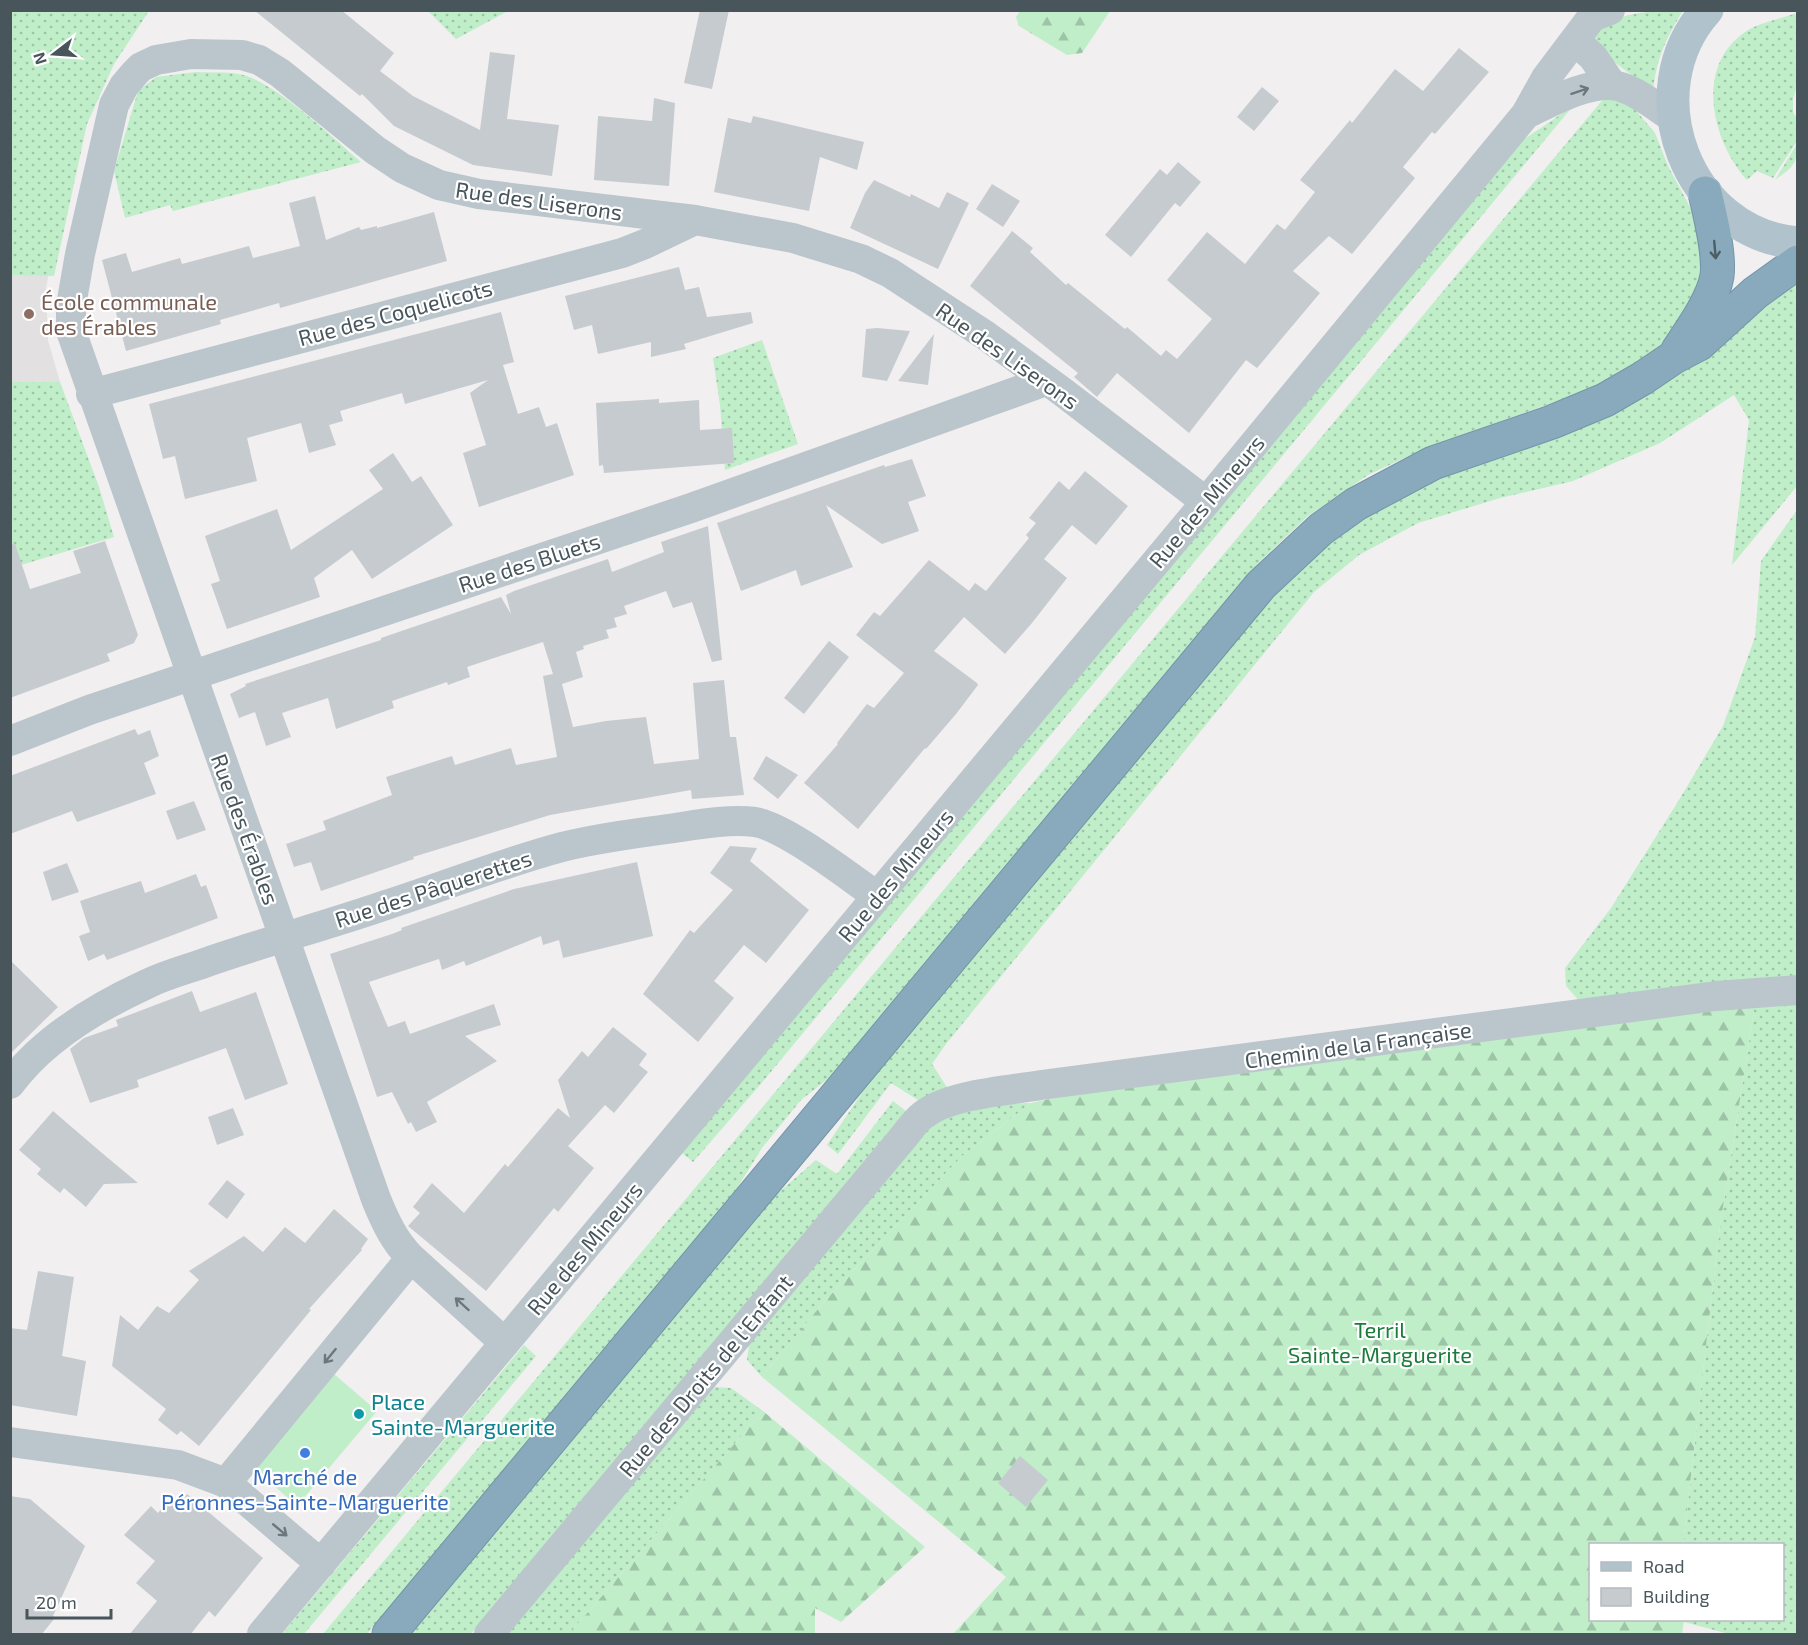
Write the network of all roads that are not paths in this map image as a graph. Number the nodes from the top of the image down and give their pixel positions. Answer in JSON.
{"nodes":[{"id":1,"x":1610,"y":10,"type":"edge"},
{"id":2,"x":1707,"y":10,"type":"edge"},
{"id":3,"x":1575,"y":41,"type":"junction"},
{"id":4,"x":1612,"y":85,"type":"junction"},
{"id":5,"x":1526,"y":114,"type":"junction"},
{"id":6,"x":1672,"y":118,"type":"junction"},
{"id":7,"x":1705,"y":193,"type":"junction"},
{"id":8,"x":695,"y":220,"type":"junction"},
{"id":9,"x":1797,"y":243,"type":"edge"},
{"id":10,"x":1797,"y":262,"type":"edge"},
{"id":11,"x":1674,"y":357,"type":"junction"},
{"id":12,"x":1046,"y":381,"type":"junction"},
{"id":13,"x":92,"y":394,"type":"junction"},
{"id":14,"x":1206,"y":502,"type":"junction"},
{"id":15,"x":190,"y":676,"type":"junction"},
{"id":16,"x":10,"y":741,"type":"edge"},
{"id":17,"x":877,"y":896,"type":"junction"},
{"id":18,"x":285,"y":936,"type":"junction"},
{"id":19,"x":1797,"y":990,"type":"edge"},
{"id":20,"x":10,"y":1084,"type":"edge"},
{"id":21,"x":922,"y":1116,"type":"joint"},
{"id":22,"x":411,"y":1258,"type":"junction"},
{"id":23,"x":505,"y":1343,"type":"junction"},
{"id":24,"x":10,"y":1442,"type":"edge"},
{"id":25,"x":226,"y":1483,"type":"junction"},
{"id":26,"x":321,"y":1564,"type":"junction"},
{"id":27,"x":262,"y":1635,"type":"edge"},
{"id":28,"x":389,"y":1635,"type":"edge"},
{"id":29,"x":489,"y":1635,"type":"edge"}],
"edges":[{"from":1,"to":3,"type":"street","name":"Rue des Mineurs"},
{"from":2,"to":6,"type":"main road"},
{"from":3,"to":4,"type":"street"},
{"from":3,"to":5,"type":"street","name":"Rue des Mineurs"},
{"from":5,"to":4,"type":"street","name":"Rue des Mineurs","one_way":true},
{"from":4,"to":6,"type":"street","name":"Rue des Mineurs"},
{"from":5,"to":14,"type":"street","name":"Rue des Mineurs"},
{"from":6,"to":7,"type":"main road"},
{"from":7,"to":9,"type":"main road"},
{"from":7,"to":11,"type":"highway","one_way":true},
{"from":8,"to":12,"type":"street","name":"Rue des Liserons"},
{"from":8,"to":13,"type":"street","name":"Rue des Coquelicots"},
{"from":8,"to":13,"type":"street","name":"Rue des Liserons"},
{"from":10,"to":11,"type":"highway"},
{"from":11,"to":28,"type":"highway"},
{"from":12,"to":14,"type":"street","name":"Rue des Liserons"},
{"from":12,"to":15,"type":"street","name":"Rue des Bluets"},
{"from":13,"to":15,"type":"street","name":"Rue des Érables"},
{"from":14,"to":17,"type":"street","name":"Rue des Mineurs"},
{"from":15,"to":16,"type":"street","name":"Rue des Bluets"},
{"from":15,"to":18,"type":"street","name":"Rue des Érables"},
{"from":17,"to":18,"type":"street","name":"Rue des Pâquerettes"},
{"from":17,"to":23,"type":"street","name":"Rue des Mineurs"},
{"from":18,"to":20,"type":"street","name":"Rue des Pâquerettes"},
{"from":18,"to":22,"type":"street","name":"Rue des Érables"},
{"from":19,"to":21,"type":"street","name":"Chemin de la Française"},
{"from":21,"to":29,"type":"street","name":"Rue des Droits de l'Enfant"},
{"from":23,"to":22,"type":"street","one_way":true},
{"from":22,"to":25,"type":"street","one_way":true},
{"from":23,"to":26,"type":"street","name":"Rue des Mineurs"},
{"from":24,"to":25,"type":"street"},
{"from":25,"to":26,"type":"street","one_way":true},
{"from":26,"to":27,"type":"street","name":"Rue des Mineurs"}]}
